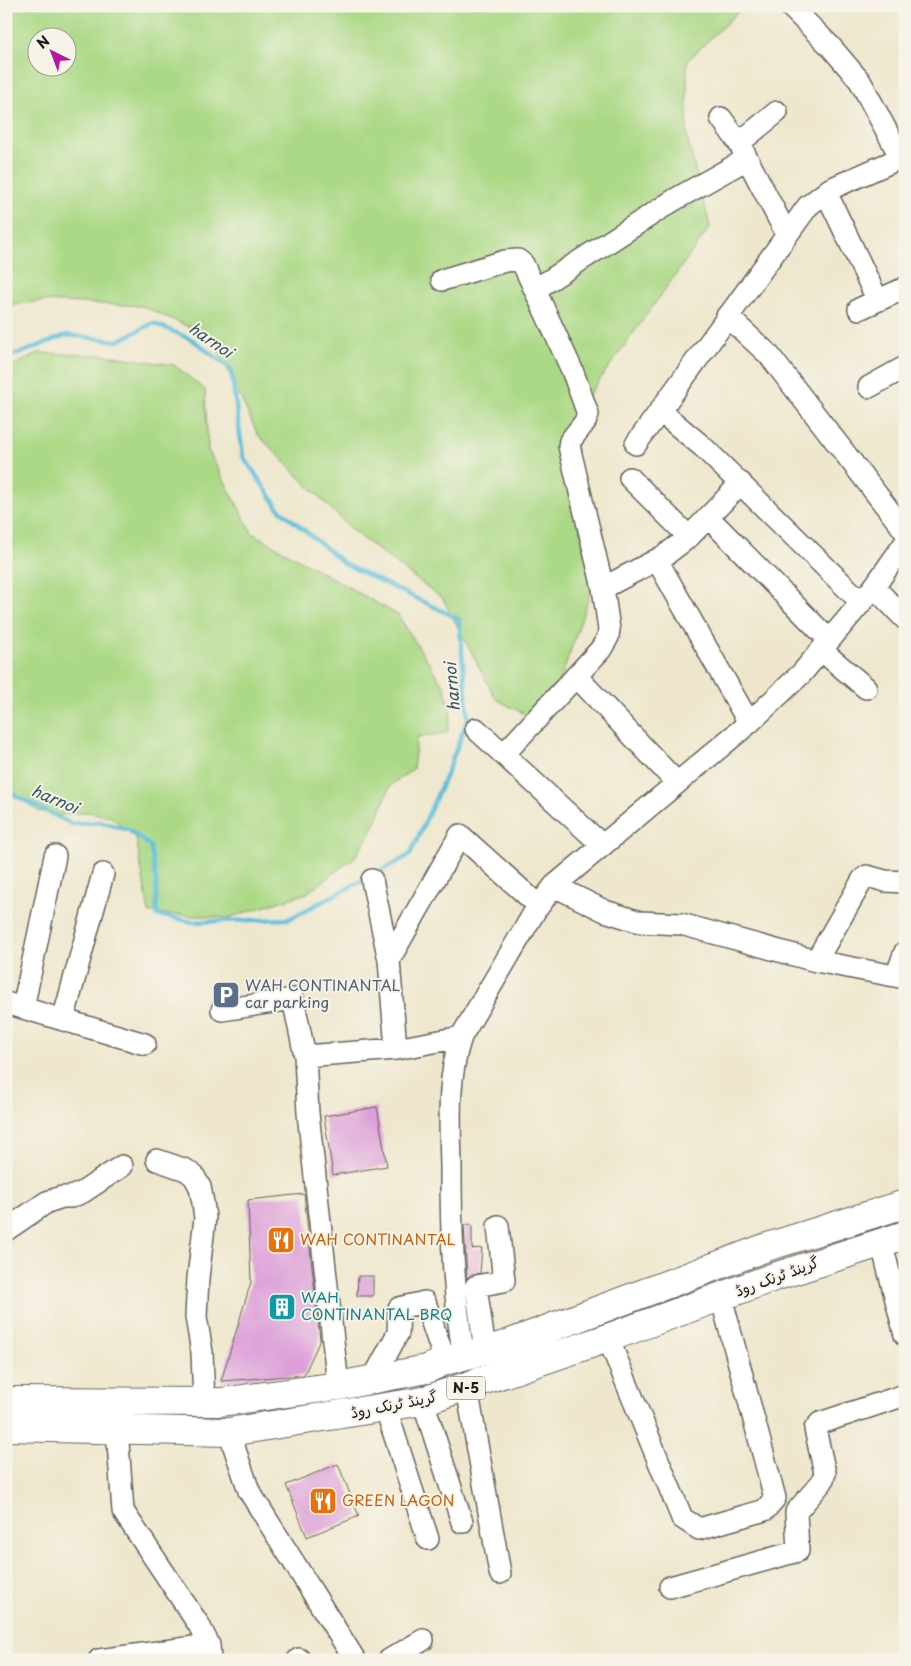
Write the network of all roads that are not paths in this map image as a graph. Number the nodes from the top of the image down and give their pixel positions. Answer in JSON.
{"nodes":[{"id":1,"x":790,"y":6,"type":"edge"},
{"id":2,"x":777,"y":112,"type":"dead end"},
{"id":3,"x":720,"y":118,"type":"dead end"},
{"id":4,"x":743,"y":151,"type":"junction"},
{"id":5,"x":903,"y":157,"type":"edge"},
{"id":6,"x":826,"y":192,"type":"junction"},
{"id":7,"x":786,"y":233,"type":"junction"},
{"id":8,"x":442,"y":280,"type":"dead end"},
{"id":9,"x":905,"y":288,"type":"edge"},
{"id":10,"x":536,"y":289,"type":"junction"},
{"id":11,"x":727,"y":316,"type":"junction"},
{"id":12,"x":905,"y":367,"type":"edge"},
{"id":13,"x":870,"y":387,"type":"dead end"},
{"id":14,"x":660,"y":411,"type":"junction"},
{"id":15,"x":636,"y":444,"type":"dead end"},
{"id":16,"x":630,"y":478,"type":"dead end"},
{"id":17,"x":741,"y":483,"type":"junction"},
{"id":18,"x":709,"y":518,"type":"junction"},
{"id":19,"x":905,"y":531,"type":"edge"},
{"id":20,"x":689,"y":537,"type":"junction"},
{"id":21,"x":905,"y":543,"type":"edge"},
{"id":22,"x":656,"y":560,"type":"junction"},
{"id":23,"x":603,"y":588,"type":"junction"},
{"id":24,"x":868,"y":594,"type":"junction"},
{"id":25,"x":905,"y":619,"type":"edge"},
{"id":26,"x":825,"y":645,"type":"junction"},
{"id":27,"x":576,"y":676,"type":"junction"},
{"id":28,"x":866,"y":688,"type":"dead end"},
{"id":29,"x":749,"y":722,"type":"junction"},
{"id":30,"x":476,"y":729,"type":"dead end"},
{"id":31,"x":504,"y":754,"type":"junction"},
{"id":32,"x":677,"y":783,"type":"junction"},
{"id":33,"x":602,"y":845,"type":"junction"},
{"id":34,"x":54,"y":856,"type":"dead end"},
{"id":35,"x":103,"y":874,"type":"dead end"},
{"id":36,"x":372,"y":880,"type":"dead end"},
{"id":37,"x":905,"y":882,"type":"edge"},
{"id":38,"x":554,"y":886,"type":"junction"},
{"id":39,"x":540,"y":906,"type":"junction"},
{"id":40,"x":905,"y":952,"type":"edge"},
{"id":41,"x":389,"y":960,"type":"junction"},
{"id":42,"x":816,"y":962,"type":"junction"},
{"id":43,"x":900,"y":977,"type":"edge"},
{"id":44,"x":15,"y":1006,"type":"edge"},
{"id":45,"x":222,"y":1010,"type":"dead end"},
{"id":46,"x":64,"y":1020,"type":"junction"},
{"id":47,"x":461,"y":1037,"type":"junction"},
{"id":48,"x":145,"y":1044,"type":"dead end"},
{"id":49,"x":396,"y":1049,"type":"junction"},
{"id":50,"x":306,"y":1056,"type":"junction"},
{"id":51,"x":156,"y":1160,"type":"dead end"},
{"id":52,"x":122,"y":1166,"type":"dead end"},
{"id":53,"x":905,"y":1204,"type":"edge"},
{"id":54,"x":498,"y":1226,"type":"dead end"},
{"id":55,"x":6,"y":1230,"type":"edge"},
{"id":56,"x":893,"y":1238,"type":"edge"},
{"id":57,"x":721,"y":1298,"type":"junction"},
{"id":58,"x":905,"y":1335,"type":"edge"},
{"id":59,"x":608,"y":1338,"type":"junction"},
{"id":60,"x":455,"y":1359,"type":"junction"},
{"id":61,"x":373,"y":1380,"type":"junction"},
{"id":62,"x":338,"y":1386,"type":"junction"},
{"id":63,"x":467,"y":1388,"type":"junction"},
{"id":64,"x":905,"y":1395,"type":"edge"},
{"id":65,"x":429,"y":1400,"type":"junction"},
{"id":66,"x":6,"y":1402,"type":"edge"},
{"id":67,"x":204,"y":1403,"type":"junction"},
{"id":68,"x":386,"y":1409,"type":"junction"},
{"id":69,"x":6,"y":1427,"type":"edge"},
{"id":70,"x":117,"y":1429,"type":"junction"},
{"id":71,"x":229,"y":1432,"type":"junction"},
{"id":72,"x":462,"y":1522,"type":"dead end"},
{"id":73,"x":428,"y":1539,"type":"dead end"},
{"id":74,"x":500,"y":1574,"type":"dead end"},
{"id":75,"x":670,"y":1587,"type":"dead end"},
{"id":76,"x":423,"y":1640,"type":"dead end"},
{"id":77,"x":209,"y":1652,"type":"edge"},
{"id":78,"x":99,"y":1660,"type":"edge"},
{"id":79,"x":355,"y":1660,"type":"edge"},
{"id":80,"x":389,"y":1660,"type":"edge"}],
"edges":[{"from":1,"to":5,"type":"street"},
{"from":2,"to":4,"type":"street"},
{"from":3,"to":4,"type":"street"},
{"from":4,"to":7,"type":"street"},
{"from":4,"to":10,"type":"street"},
{"from":5,"to":6,"type":"street"},
{"from":6,"to":7,"type":"street"},
{"from":6,"to":9,"type":"street"},
{"from":7,"to":11,"type":"street"},
{"from":8,"to":10,"type":"street"},
{"from":10,"to":23,"type":"street"},
{"from":11,"to":14,"type":"street"},
{"from":11,"to":19,"type":"street"},
{"from":12,"to":13,"type":"street"},
{"from":14,"to":15,"type":"street"},
{"from":14,"to":17,"type":"street"},
{"from":16,"to":20,"type":"street"},
{"from":17,"to":18,"type":"street"},
{"from":17,"to":24,"type":"street"},
{"from":18,"to":20,"type":"street"},
{"from":18,"to":26,"type":"street"},
{"from":20,"to":22,"type":"street"},
{"from":21,"to":24,"type":"street"},
{"from":22,"to":23,"type":"street"},
{"from":22,"to":29,"type":"street"},
{"from":23,"to":27,"type":"street"},
{"from":24,"to":25,"type":"street"},
{"from":24,"to":26,"type":"street"},
{"from":26,"to":28,"type":"street"},
{"from":26,"to":29,"type":"street"},
{"from":27,"to":31,"type":"street"},
{"from":27,"to":32,"type":"street"},
{"from":29,"to":32,"type":"street"},
{"from":30,"to":31,"type":"street"},
{"from":31,"to":33,"type":"street"},
{"from":32,"to":33,"type":"street"},
{"from":33,"to":38,"type":"street"},
{"from":34,"to":44,"type":"street"},
{"from":35,"to":46,"type":"street"},
{"from":36,"to":41,"type":"street"},
{"from":37,"to":42,"type":"street"},
{"from":38,"to":39,"type":"street"},
{"from":38,"to":42,"type":"street"},
{"from":39,"to":41,"type":"street"},
{"from":39,"to":47,"type":"street"},
{"from":40,"to":43,"type":"street"},
{"from":41,"to":49,"type":"street"},
{"from":42,"to":43,"type":"street"},
{"from":44,"to":46,"type":"street"},
{"from":45,"to":50,"type":"street"},
{"from":46,"to":48,"type":"street"},
{"from":47,"to":49,"type":"street"},
{"from":47,"to":60,"type":"street"},
{"from":49,"to":50,"type":"street"},
{"from":50,"to":62,"type":"street"},
{"from":51,"to":67,"type":"street"},
{"from":52,"to":55,"type":"street"},
{"from":53,"to":60,"type":"highway","name":"گرینڈ ٹرنک روڈ","number":"N-5"},
{"from":54,"to":60,"type":"street"},
{"from":56,"to":57,"type":"highway","name":"گرینڈ ٹرنک روڈ","number":"N-5"},
{"from":56,"to":58,"type":"street"},
{"from":57,"to":59,"type":"highway","name":"گرینڈ ٹرنک روڈ","number":"N-5"},
{"from":57,"to":59,"type":"street"},
{"from":59,"to":63,"type":"highway","name":"گرینڈ ٹرنک روڈ","number":"N-5"},
{"from":60,"to":61,"type":"highway","name":"گرینڈ ٹرنک روڈ","number":"N-5"},
{"from":60,"to":61,"type":"street"},
{"from":60,"to":65,"type":"highway"},
{"from":61,"to":62,"type":"highway","name":"گرینڈ ٹرنک روڈ","number":"N-5"},
{"from":62,"to":67,"type":"highway","name":"گرینڈ ٹرنک روڈ","number":"N-5"},
{"from":63,"to":65,"type":"highway","name":"گرینڈ ٹرنک روڈ","number":"N-5"},
{"from":63,"to":74,"type":"street"},
{"from":64,"to":75,"type":"street"},
{"from":65,"to":68,"type":"highway","name":"گرینڈ ٹرنک روڈ","number":"N-5"},
{"from":65,"to":72,"type":"street"},
{"from":66,"to":67,"type":"highway","name":"گرینڈ ٹرنک روڈ","number":"N-5"},
{"from":68,"to":71,"type":"highway","name":"گرینڈ ٹرنک روڈ","number":"N-5"},
{"from":68,"to":73,"type":"street"},
{"from":69,"to":70,"type":"highway","name":"گرینڈ ٹرنک روڈ","number":"N-5"},
{"from":70,"to":71,"type":"highway","name":"گرینڈ ٹرنک روڈ","number":"N-5"},
{"from":70,"to":77,"type":"street"},
{"from":71,"to":79,"type":"street"},
{"from":76,"to":80,"type":"street"},
{"from":77,"to":78,"type":"street"}]}
